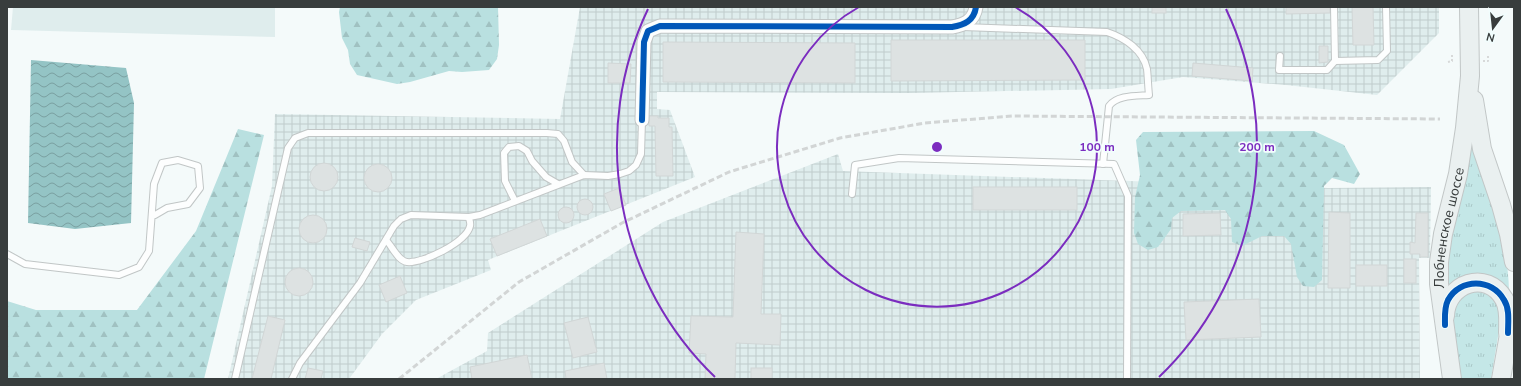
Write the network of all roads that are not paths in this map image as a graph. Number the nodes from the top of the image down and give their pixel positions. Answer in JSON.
{"nodes":[{"id":1,"x":976,"y":7,"type":"edge"},
{"id":2,"x":1334,"y":7,"type":"edge"},
{"id":3,"x":1386,"y":7,"type":"edge"},
{"id":4,"x":1469,"y":7,"type":"edge"},
{"id":5,"x":952,"y":27,"type":"junction"},
{"id":6,"x":1280,"y":56,"type":"dead end"},
{"id":7,"x":1335,"y":61,"type":"junction"},
{"id":8,"x":1470,"y":76,"type":"junction"},
{"id":9,"x":642,"y":120,"type":"joint"},
{"id":10,"x":1103,"y":164,"type":"junction"},
{"id":11,"x":584,"y":174,"type":"junction"},
{"id":12,"x":558,"y":184,"type":"junction"},
{"id":13,"x":852,"y":194,"type":"dead end"},
{"id":14,"x":515,"y":201,"type":"junction"},
{"id":15,"x":155,"y":215,"type":"dead end"},
{"id":16,"x":469,"y":217,"type":"junction"},
{"id":17,"x":386,"y":240,"type":"junction"},
{"id":18,"x":7,"y":254,"type":"edge"},
{"id":19,"x":1514,"y":262,"type":"edge"},
{"id":20,"x":1514,"y":302,"type":"edge"},
{"id":21,"x":1445,"y":325,"type":"junction"},
{"id":22,"x":1508,"y":333,"type":"junction"},
{"id":23,"x":235,"y":379,"type":"edge"},
{"id":24,"x":292,"y":379,"type":"edge"},
{"id":25,"x":1127,"y":379,"type":"edge"},
{"id":26,"x":1452,"y":379,"type":"edge"},
{"id":27,"x":1501,"y":379,"type":"edge"}],
"edges":[{"from":1,"to":5,"type":"street"},
{"from":2,"to":7,"type":"lane"},
{"from":3,"to":7,"type":"lane"},
{"from":4,"to":8,"type":"main road","name":"Лобненское шоссе"},
{"from":5,"to":9,"type":"street"},
{"from":5,"to":10,"type":"lane"},
{"from":6,"to":7,"type":"lane"},
{"from":8,"to":19,"type":"main road","name":"Лобненское шоссе"},
{"from":8,"to":21,"type":"main road","name":"Лобненское шоссе"},
{"from":9,"to":11,"type":"lane"},
{"from":10,"to":13,"type":"lane"},
{"from":10,"to":25,"type":"lane"},
{"from":11,"to":12,"type":"lane"},
{"from":11,"to":23,"type":"lane"},
{"from":12,"to":14,"type":"lane"},
{"from":12,"to":14,"type":"lane"},
{"from":14,"to":16,"type":"lane"},
{"from":15,"to":18,"type":"lane"},
{"from":16,"to":17,"type":"lane"},
{"from":16,"to":17,"type":"lane"},
{"from":17,"to":24,"type":"lane"},
{"from":20,"to":22,"type":"main road"},
{"from":21,"to":22,"type":"main road"},
{"from":21,"to":26,"type":"main road","name":"Лобненское шоссе"},
{"from":22,"to":27,"type":"main road"}]}
